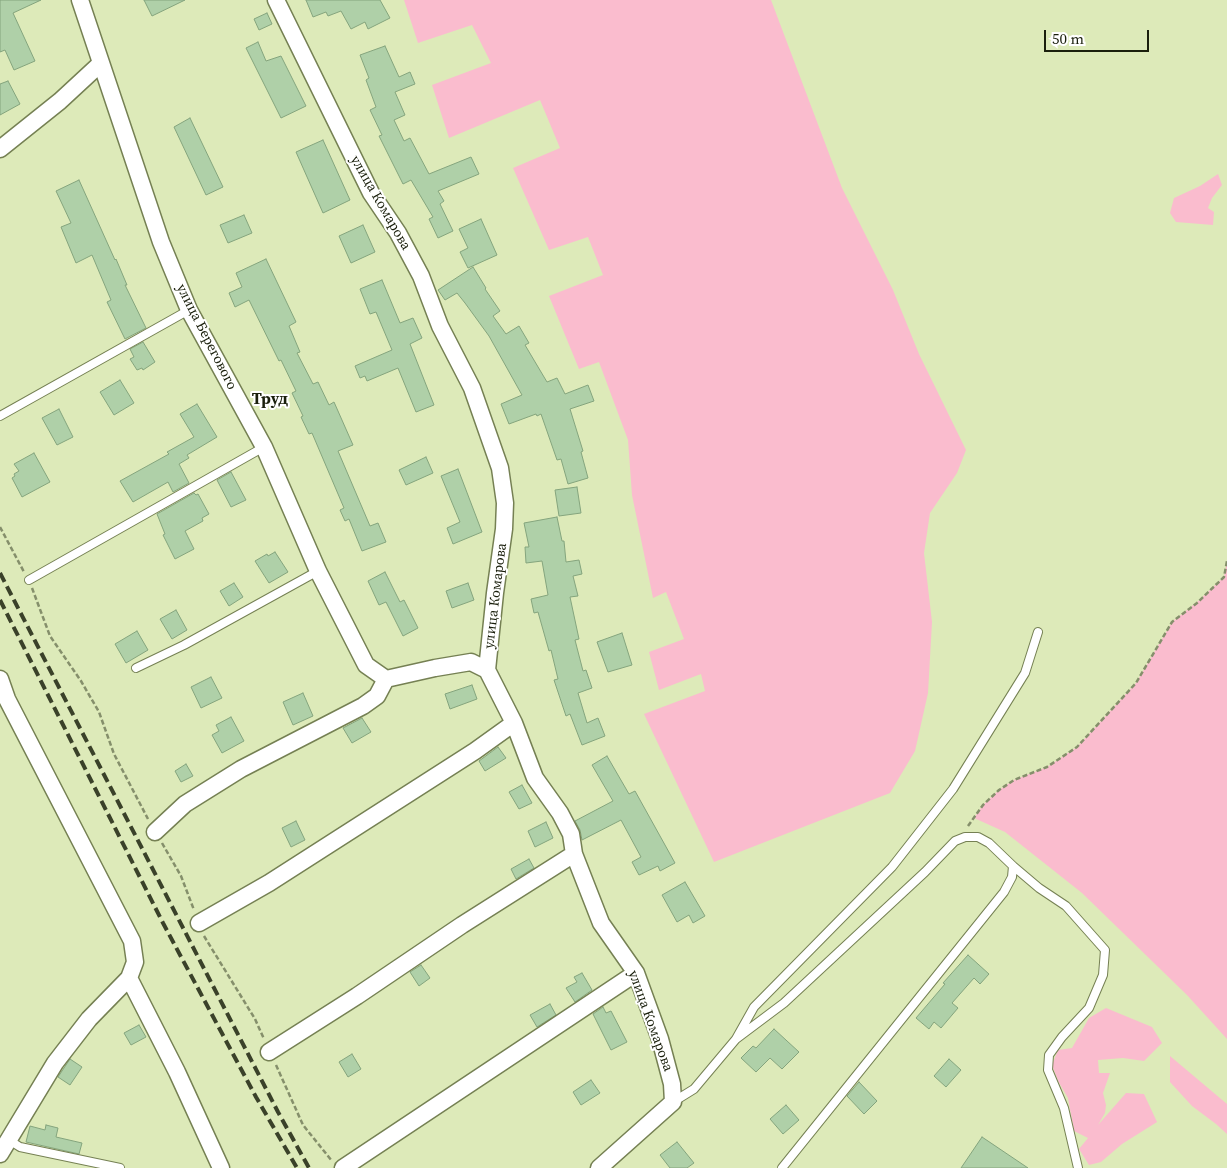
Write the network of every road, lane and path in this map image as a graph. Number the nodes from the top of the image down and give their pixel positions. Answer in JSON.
{"nodes":[{"id":1,"x":80,"y":0,"type":"edge"},
{"id":2,"x":276,"y":0,"type":"edge"},
{"id":3,"x":100,"y":64,"type":"junction"},
{"id":4,"x":0,"y":149,"type":"edge"},
{"id":5,"x":189,"y":310,"type":"junction"},
{"id":6,"x":0,"y":416,"type":"edge"},
{"id":7,"x":264,"y":448,"type":"junction"},
{"id":8,"x":0,"y":527,"type":"edge"},
{"id":9,"x":1227,"y":561,"type":"edge"},
{"id":10,"x":318,"y":571,"type":"junction"},
{"id":11,"x":29,"y":580,"type":"junction"},
{"id":12,"x":1038,"y":632,"type":"dead end"},
{"id":13,"x":136,"y":668,"type":"dead end"},
{"id":14,"x":488,"y":670,"type":"junction"},
{"id":15,"x":0,"y":679,"type":"edge"},
{"id":16,"x":386,"y":679,"type":"junction"},
{"id":17,"x":514,"y":723,"type":"junction"},
{"id":18,"x":155,"y":832,"type":"junction"},
{"id":19,"x":955,"y":841,"type":"junction"},
{"id":20,"x":574,"y":854,"type":"junction"},
{"id":21,"x":1013,"y":866,"type":"junction"},
{"id":22,"x":199,"y":923,"type":"junction"},
{"id":23,"x":636,"y":973,"type":"junction"},
{"id":24,"x":129,"y":978,"type":"junction"},
{"id":25,"x":736,"y":1039,"type":"junction"},
{"id":26,"x":269,"y":1052,"type":"junction"},
{"id":27,"x":673,"y":1102,"type":"junction"},
{"id":28,"x":4,"y":1147,"type":"edge"},
{"id":29,"x":120,"y":1168,"type":"edge"},
{"id":30,"x":221,"y":1168,"type":"edge"},
{"id":31,"x":337,"y":1168,"type":"edge"},
{"id":32,"x":343,"y":1168,"type":"edge"},
{"id":33,"x":599,"y":1168,"type":"edge"},
{"id":34,"x":782,"y":1168,"type":"edge"},
{"id":35,"x":1078,"y":1168,"type":"edge"}],
"edges":[{"from":1,"to":3,"type":"street","name":"улица Берегового"},
{"from":2,"to":14,"type":"street","name":"улица Комарова"},
{"from":3,"to":4,"type":"street"},
{"from":3,"to":5,"type":"street","name":"улица Берегового"},
{"from":5,"to":6,"type":"lane"},
{"from":5,"to":7,"type":"street","name":"улица Берегового"},
{"from":7,"to":10,"type":"street","name":"улица Берегового"},
{"from":7,"to":11,"type":"lane"},
{"from":8,"to":11,"type":"path"},
{"from":9,"to":19,"type":"path"},
{"from":10,"to":13,"type":"lane"},
{"from":10,"to":16,"type":"street","name":"улица Берегового"},
{"from":11,"to":18,"type":"path"},
{"from":12,"to":25,"type":"lane"},
{"from":14,"to":16,"type":"street"},
{"from":14,"to":17,"type":"street","name":"улица Комарова"},
{"from":15,"to":24,"type":"street"},
{"from":16,"to":18,"type":"street"},
{"from":17,"to":20,"type":"street","name":"улица Комарова"},
{"from":17,"to":22,"type":"street"},
{"from":18,"to":22,"type":"path"},
{"from":19,"to":21,"type":"lane"},
{"from":19,"to":25,"type":"lane"},
{"from":20,"to":23,"type":"street","name":"улица Комарова"},
{"from":20,"to":26,"type":"street"},
{"from":21,"to":34,"type":"lane"},
{"from":21,"to":35,"type":"lane"},
{"from":22,"to":26,"type":"path"},
{"from":23,"to":27,"type":"street","name":"улица Комарова"},
{"from":23,"to":32,"type":"street"},
{"from":24,"to":28,"type":"street"},
{"from":24,"to":30,"type":"street"},
{"from":25,"to":27,"type":"lane"},
{"from":26,"to":31,"type":"path"},
{"from":27,"to":33,"type":"street"},
{"from":28,"to":29,"type":"lane"}]}
